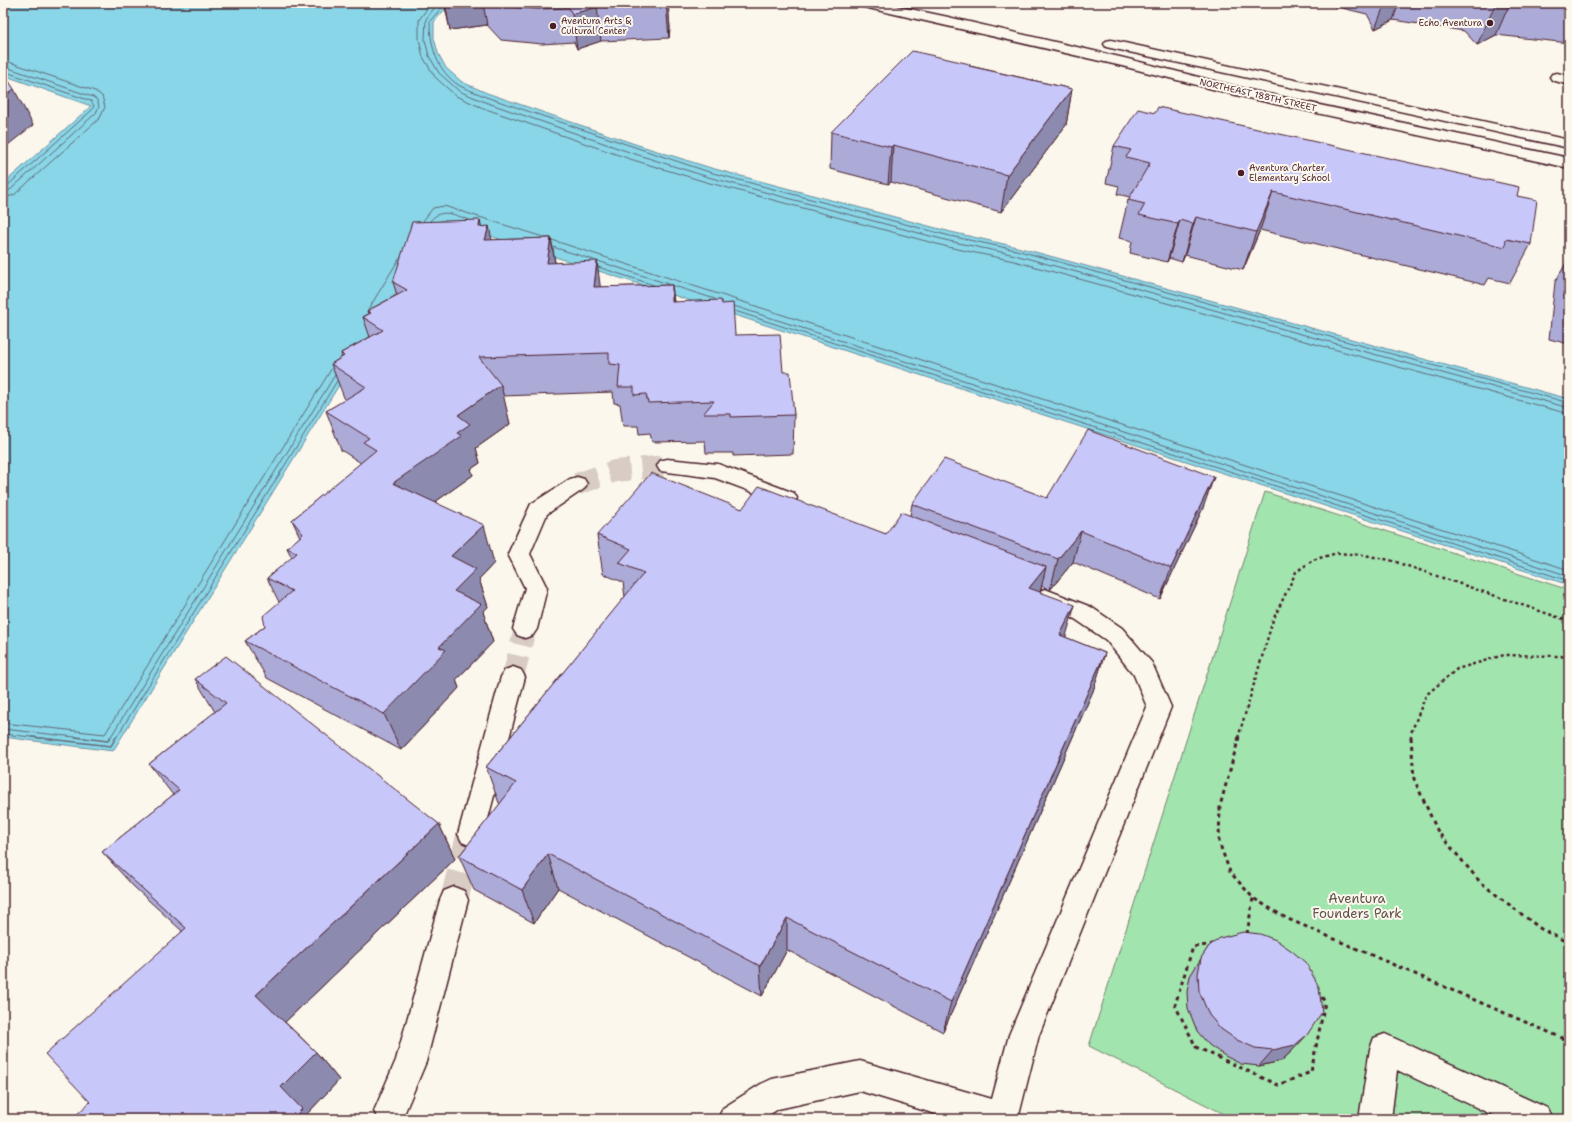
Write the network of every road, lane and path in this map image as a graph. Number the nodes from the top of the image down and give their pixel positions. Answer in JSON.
{"nodes":[{"id":1,"x":864,"y":3,"type":"edge"},
{"id":2,"x":948,"y":21,"type":"junction"},
{"id":3,"x":1084,"y":40,"type":"dead end"},
{"id":4,"x":1099,"y":42,"type":"dead end"},
{"id":5,"x":1136,"y":50,"type":"junction"},
{"id":6,"x":1151,"y":69,"type":"junction"},
{"id":7,"x":1267,"y":78,"type":"junction"},
{"id":8,"x":1222,"y":87,"type":"junction"},
{"id":9,"x":1569,"y":144,"type":"edge"},
{"id":10,"x":1569,"y":163,"type":"edge"},
{"id":11,"x":667,"y":466,"type":"tunnel mouth"},
{"id":12,"x":577,"y":484,"type":"tunnel mouth"},
{"id":13,"x":808,"y":506,"type":"edge"},
{"id":14,"x":1023,"y":590,"type":"edge"},
{"id":15,"x":1569,"y":621,"type":"edge"},
{"id":16,"x":526,"y":629,"type":"tunnel mouth"},
{"id":17,"x":1569,"y":659,"type":"edge"},
{"id":18,"x":513,"y":677,"type":"tunnel mouth"},
{"id":19,"x":471,"y":834,"type":"tunnel mouth"},
{"id":20,"x":1253,"y":898,"type":"junction"},
{"id":21,"x":454,"y":900,"type":"tunnel mouth"},
{"id":22,"x":1246,"y":939,"type":"edge"},
{"id":23,"x":1569,"y":942,"type":"edge"},
{"id":24,"x":1216,"y":944,"type":"edge"},
{"id":25,"x":1318,"y":990,"type":"edge"},
{"id":26,"x":1569,"y":1041,"type":"edge"},
{"id":27,"x":390,"y":1111,"type":"dead end"},
{"id":28,"x":1003,"y":1118,"type":"edge"},
{"id":29,"x":734,"y":1119,"type":"edge"},
{"id":30,"x":1375,"y":1119,"type":"edge"},
{"id":31,"x":1536,"y":1119,"type":"edge"}],
"edges":[{"from":1,"to":2,"type":"street","name":"NORTHEAST 188TH STREET"},
{"from":2,"to":3,"type":"street","name":"NORTHEAST 188TH STREET"},
{"from":2,"to":6,"type":"street","name":"NORTHEAST 188TH STREET"},
{"from":4,"to":5,"type":"street","name":"NORTHEAST 188TH STREET"},
{"from":5,"to":6,"type":"street"},
{"from":5,"to":7,"type":"street","name":"NORTHEAST 188TH STREET"},
{"from":6,"to":8,"type":"street","name":"NORTHEAST 188TH STREET"},
{"from":7,"to":8,"type":"street"},
{"from":7,"to":9,"type":"street","name":"NORTHEAST 188TH STREET"},
{"from":8,"to":10,"type":"street","name":"NORTHEAST 188TH STREET"},
{"from":11,"to":13,"type":"street"},
{"from":12,"to":16,"type":"street"},
{"from":14,"to":28,"type":"street"},
{"from":15,"to":20,"type":"path"},
{"from":17,"to":23,"type":"path"},
{"from":18,"to":19,"type":"street"},
{"from":20,"to":22,"type":"path"},
{"from":20,"to":26,"type":"path"},
{"from":21,"to":27,"type":"street"},
{"from":24,"to":25,"type":"path"},
{"from":28,"to":29,"type":"street"},
{"from":30,"to":31,"type":"street"}]}
